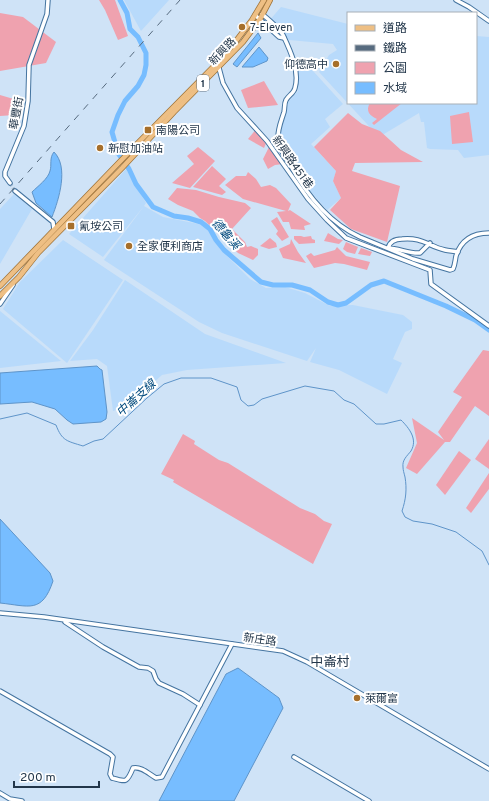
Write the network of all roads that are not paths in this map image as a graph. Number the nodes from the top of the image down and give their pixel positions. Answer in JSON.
{"nodes":[{"id":1,"x":48,"y":0,"type":"edge"},
{"id":2,"x":264,"y":0,"type":"edge"},
{"id":3,"x":270,"y":0,"type":"edge"},
{"id":4,"x":456,"y":0,"type":"edge"},
{"id":5,"x":476,"y":12,"type":"edge"},
{"id":6,"x":256,"y":13,"type":"junction"},
{"id":7,"x":477,"y":13,"type":"edge"},
{"id":8,"x":261,"y":17,"type":"junction"},
{"id":9,"x":489,"y":21,"type":"edge"},
{"id":10,"x":218,"y":68,"type":"junction"},
{"id":11,"x":10,"y":183,"type":"tunnel mouth"},
{"id":12,"x":16,"y":191,"type":"tunnel mouth"},
{"id":13,"x":54,"y":229,"type":"junction"},
{"id":14,"x":489,"y":233,"type":"edge"},
{"id":15,"x":430,"y":243,"type":"junction"},
{"id":16,"x":388,"y":248,"type":"junction"},
{"id":17,"x":458,"y":252,"type":"junction"},
{"id":18,"x":19,"y":277,"type":"junction"},
{"id":19,"x":0,"y":286,"type":"edge"},
{"id":20,"x":0,"y":296,"type":"edge"},
{"id":21,"x":0,"y":304,"type":"edge"},
{"id":22,"x":489,"y":326,"type":"edge"},
{"id":23,"x":0,"y":613,"type":"edge"},
{"id":24,"x":63,"y":620,"type":"junction"},
{"id":25,"x":232,"y":644,"type":"junction"},
{"id":26,"x":0,"y":692,"type":"edge"},
{"id":27,"x":200,"y":704,"type":"junction"},
{"id":28,"x":294,"y":758,"type":"dead end"},
{"id":29,"x":489,"y":769,"type":"edge"},
{"id":30,"x":0,"y":793,"type":"edge"},
{"id":31,"x":22,"y":801,"type":"edge"},
{"id":32,"x":369,"y":801,"type":"edge"}],
"edges":[{"from":1,"to":11,"type":"street","name":"華豐街"},
{"from":2,"to":6,"type":"main road","name":"新興路","number":"1"},
{"from":3,"to":8,"type":"main road","name":"新興路","number":"1"},
{"from":4,"to":5,"type":"street"},
{"from":6,"to":8,"type":"street"},
{"from":6,"to":13,"type":"main road","name":"新興路","number":"1"},
{"from":7,"to":9,"type":"street"},
{"from":8,"to":10,"type":"main road","name":"新興路","number":"1"},
{"from":8,"to":16,"type":"street"},
{"from":10,"to":18,"type":"main road","name":"新興路","number":"1"},
{"from":10,"to":22,"type":"street","name":"新興路451巷"},
{"from":12,"to":13,"type":"street"},
{"from":13,"to":19,"type":"main road","number":"1"},
{"from":14,"to":17,"type":"street"},
{"from":15,"to":16,"type":"street"},
{"from":15,"to":16,"type":"street"},
{"from":15,"to":17,"type":"street"},
{"from":16,"to":17,"type":"street"},
{"from":18,"to":20,"type":"main road","number":"1"},
{"from":18,"to":21,"type":"street"},
{"from":23,"to":24,"type":"street","name":"新庄路"},
{"from":24,"to":25,"type":"street","name":"新庄路"},
{"from":24,"to":27,"type":"street"},
{"from":25,"to":27,"type":"street"},
{"from":25,"to":29,"type":"street","name":"新庄路"},
{"from":26,"to":27,"type":"street"},
{"from":28,"to":32,"type":"street"},
{"from":30,"to":31,"type":"street"}]}
